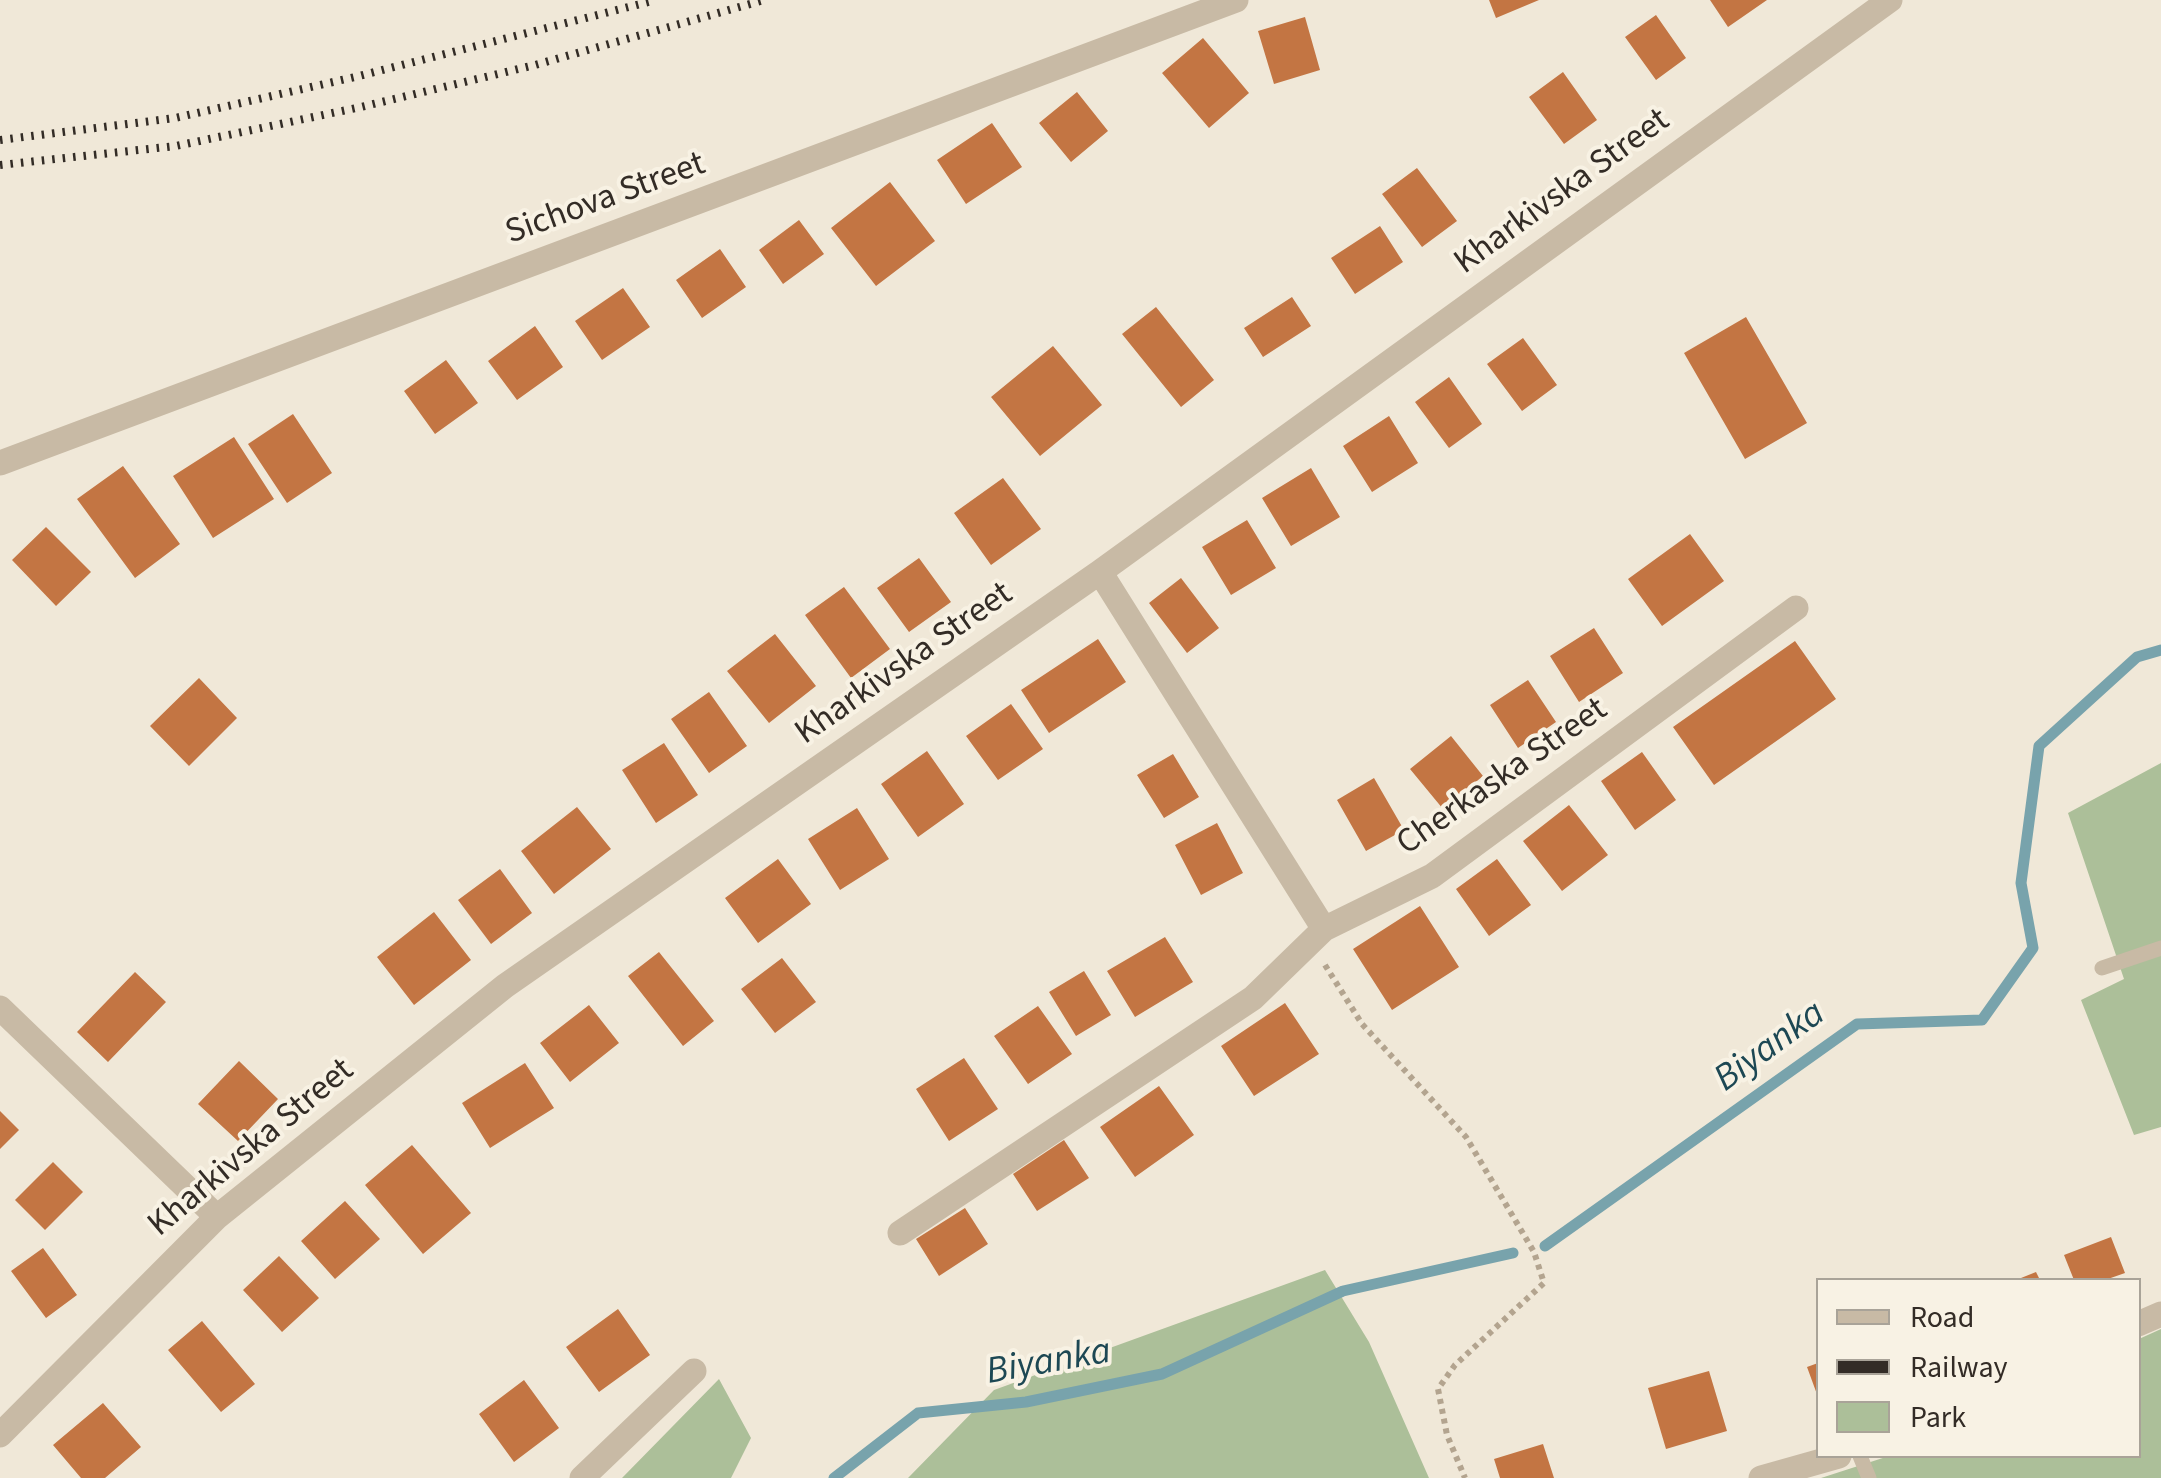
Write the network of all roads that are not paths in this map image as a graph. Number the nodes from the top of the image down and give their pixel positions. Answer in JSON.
{"nodes":[{"id":1,"x":1236,"y":0,"type":"edge"},
{"id":2,"x":1890,"y":0,"type":"edge"},
{"id":3,"x":0,"y":464,"type":"edge"},
{"id":4,"x":1100,"y":572,"type":"junction"},
{"id":5,"x":1796,"y":608,"type":"dead end"},
{"id":6,"x":1324,"y":929,"type":"junction"},
{"id":7,"x":2161,"y":948,"type":"edge"},
{"id":8,"x":2102,"y":968,"type":"dead end"},
{"id":9,"x":0,"y":1008,"type":"edge"},
{"id":10,"x":216,"y":1217,"type":"junction"},
{"id":11,"x":900,"y":1234,"type":"dead end"},
{"id":12,"x":694,"y":1371,"type":"dead end"},
{"id":13,"x":0,"y":1435,"type":"edge"},
{"id":14,"x":1832,"y":1458,"type":"edge"},
{"id":15,"x":582,"y":1478,"type":"edge"},
{"id":16,"x":1762,"y":1478,"type":"edge"}],
"edges":[{"from":1,"to":3,"type":"street","name":"Sichova Street"},
{"from":2,"to":4,"type":"street","name":"Kharkivska Street"},
{"from":4,"to":6,"type":"street"},
{"from":4,"to":10,"type":"street","name":"Kharkivska Street"},
{"from":5,"to":6,"type":"street","name":"Cherkaska Street"},
{"from":6,"to":11,"type":"street","name":"Cherkaska Street"},
{"from":7,"to":8,"type":"lane"},
{"from":9,"to":10,"type":"street"},
{"from":10,"to":13,"type":"street","name":"Kharkivska Street"},
{"from":12,"to":15,"type":"street"},
{"from":14,"to":16,"type":"street"}]}
